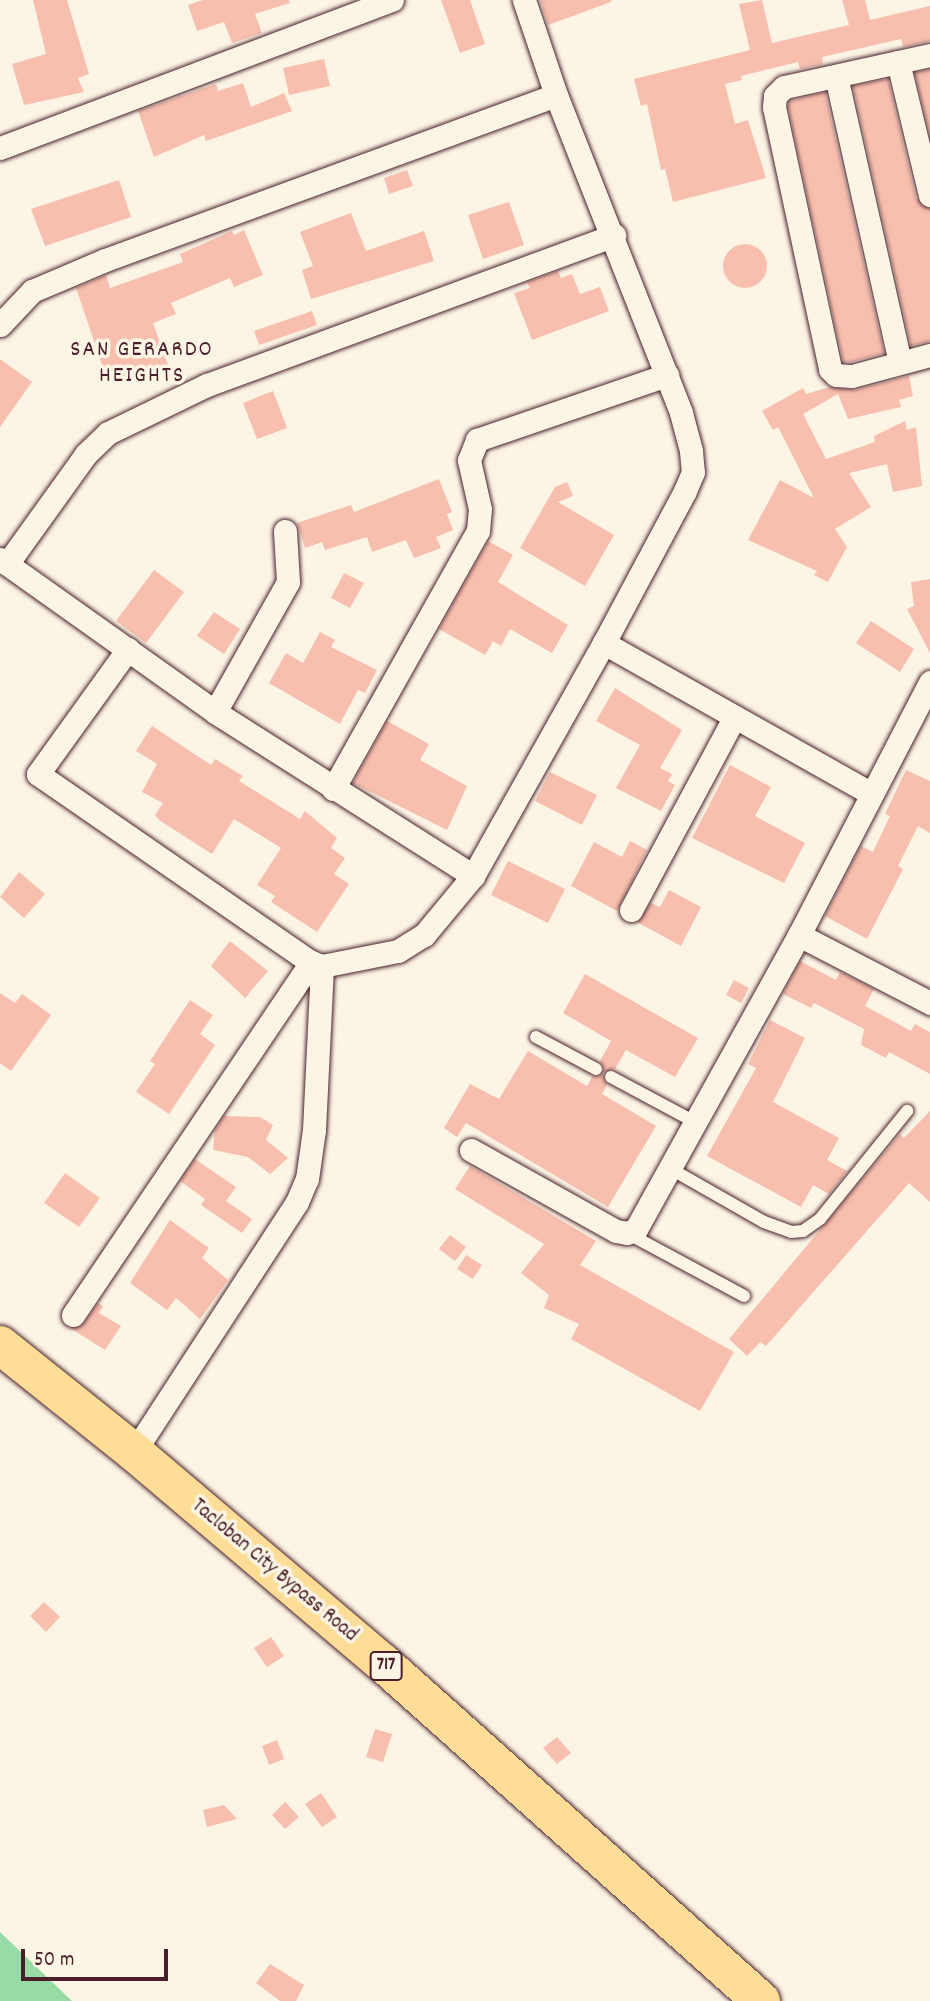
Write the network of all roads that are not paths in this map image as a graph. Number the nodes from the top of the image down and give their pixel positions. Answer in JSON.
{"nodes":[{"id":1,"x":393,"y":0,"type":"edge"},
{"id":2,"x":524,"y":0,"type":"edge"},
{"id":3,"x":930,"y":55,"type":"edge"},
{"id":4,"x":898,"y":62,"type":"junction"},
{"id":5,"x":836,"y":76,"type":"junction"},
{"id":6,"x":556,"y":95,"type":"junction"},
{"id":7,"x":0,"y":148,"type":"edge"},
{"id":8,"x":930,"y":195,"type":"edge"},
{"id":9,"x":614,"y":235,"type":"junction"},
{"id":10,"x":0,"y":325,"type":"edge"},
{"id":11,"x":930,"y":355,"type":"edge"},
{"id":12,"x":900,"y":362,"type":"junction"},
{"id":13,"x":667,"y":374,"type":"junction"},
{"id":14,"x":285,"y":531,"type":"dead end"},
{"id":15,"x":4,"y":562,"type":"edge"},
{"id":16,"x":604,"y":643,"type":"junction"},
{"id":17,"x":128,"y":649,"type":"junction"},
{"id":18,"x":930,"y":682,"type":"edge"},
{"id":19,"x":215,"y":712,"type":"junction"},
{"id":20,"x":734,"y":718,"type":"junction"},
{"id":21,"x":332,"y":789,"type":"junction"},
{"id":22,"x":870,"y":793,"type":"junction"},
{"id":23,"x":473,"y":876,"type":"junction"},
{"id":24,"x":631,"y":910,"type":"dead end"},
{"id":25,"x":799,"y":935,"type":"junction"},
{"id":26,"x":316,"y":964,"type":"junction"},
{"id":27,"x":930,"y":1003,"type":"edge"},
{"id":28,"x":536,"y":1037,"type":"dead end"},
{"id":29,"x":596,"y":1069,"type":"dead end"},
{"id":30,"x":611,"y":1077,"type":"dead end"},
{"id":31,"x":907,"y":1111,"type":"dead end"},
{"id":32,"x":695,"y":1122,"type":"junction"},
{"id":33,"x":471,"y":1150,"type":"dead end"},
{"id":34,"x":671,"y":1169,"type":"junction"},
{"id":35,"x":627,"y":1233,"type":"junction"},
{"id":36,"x":744,"y":1296,"type":"dead end"},
{"id":37,"x":73,"y":1315,"type":"dead end"},
{"id":38,"x":0,"y":1345,"type":"edge"},
{"id":39,"x":134,"y":1452,"type":"junction"},
{"id":40,"x":761,"y":2001,"type":"edge"}],
"edges":[{"from":1,"to":7,"type":"street"},
{"from":2,"to":6,"type":"street"},
{"from":3,"to":4,"type":"street"},
{"from":4,"to":5,"type":"street"},
{"from":4,"to":8,"type":"street"},
{"from":5,"to":12,"type":"street"},
{"from":5,"to":12,"type":"street"},
{"from":6,"to":9,"type":"street"},
{"from":6,"to":10,"type":"street"},
{"from":9,"to":13,"type":"street"},
{"from":9,"to":15,"type":"street"},
{"from":11,"to":12,"type":"street"},
{"from":13,"to":16,"type":"street"},
{"from":13,"to":21,"type":"street"},
{"from":14,"to":19,"type":"street"},
{"from":15,"to":17,"type":"street"},
{"from":16,"to":20,"type":"street"},
{"from":16,"to":23,"type":"street"},
{"from":17,"to":19,"type":"street"},
{"from":17,"to":26,"type":"street"},
{"from":18,"to":22,"type":"street"},
{"from":19,"to":21,"type":"street"},
{"from":20,"to":22,"type":"street"},
{"from":20,"to":24,"type":"street"},
{"from":21,"to":23,"type":"street"},
{"from":22,"to":25,"type":"street"},
{"from":23,"to":26,"type":"street"},
{"from":25,"to":27,"type":"street"},
{"from":25,"to":32,"type":"street"},
{"from":26,"to":37,"type":"street"},
{"from":26,"to":39,"type":"street"},
{"from":28,"to":29,"type":"lane"},
{"from":30,"to":32,"type":"lane"},
{"from":31,"to":34,"type":"lane"},
{"from":32,"to":34,"type":"street"},
{"from":33,"to":35,"type":"street"},
{"from":34,"to":35,"type":"street"},
{"from":35,"to":36,"type":"lane"},
{"from":38,"to":39,"type":"highway","name":"Tacloban City Bypass Road","number":"717"},
{"from":39,"to":40,"type":"highway","name":"Tacloban City Bypass Road","number":"717"}]}
